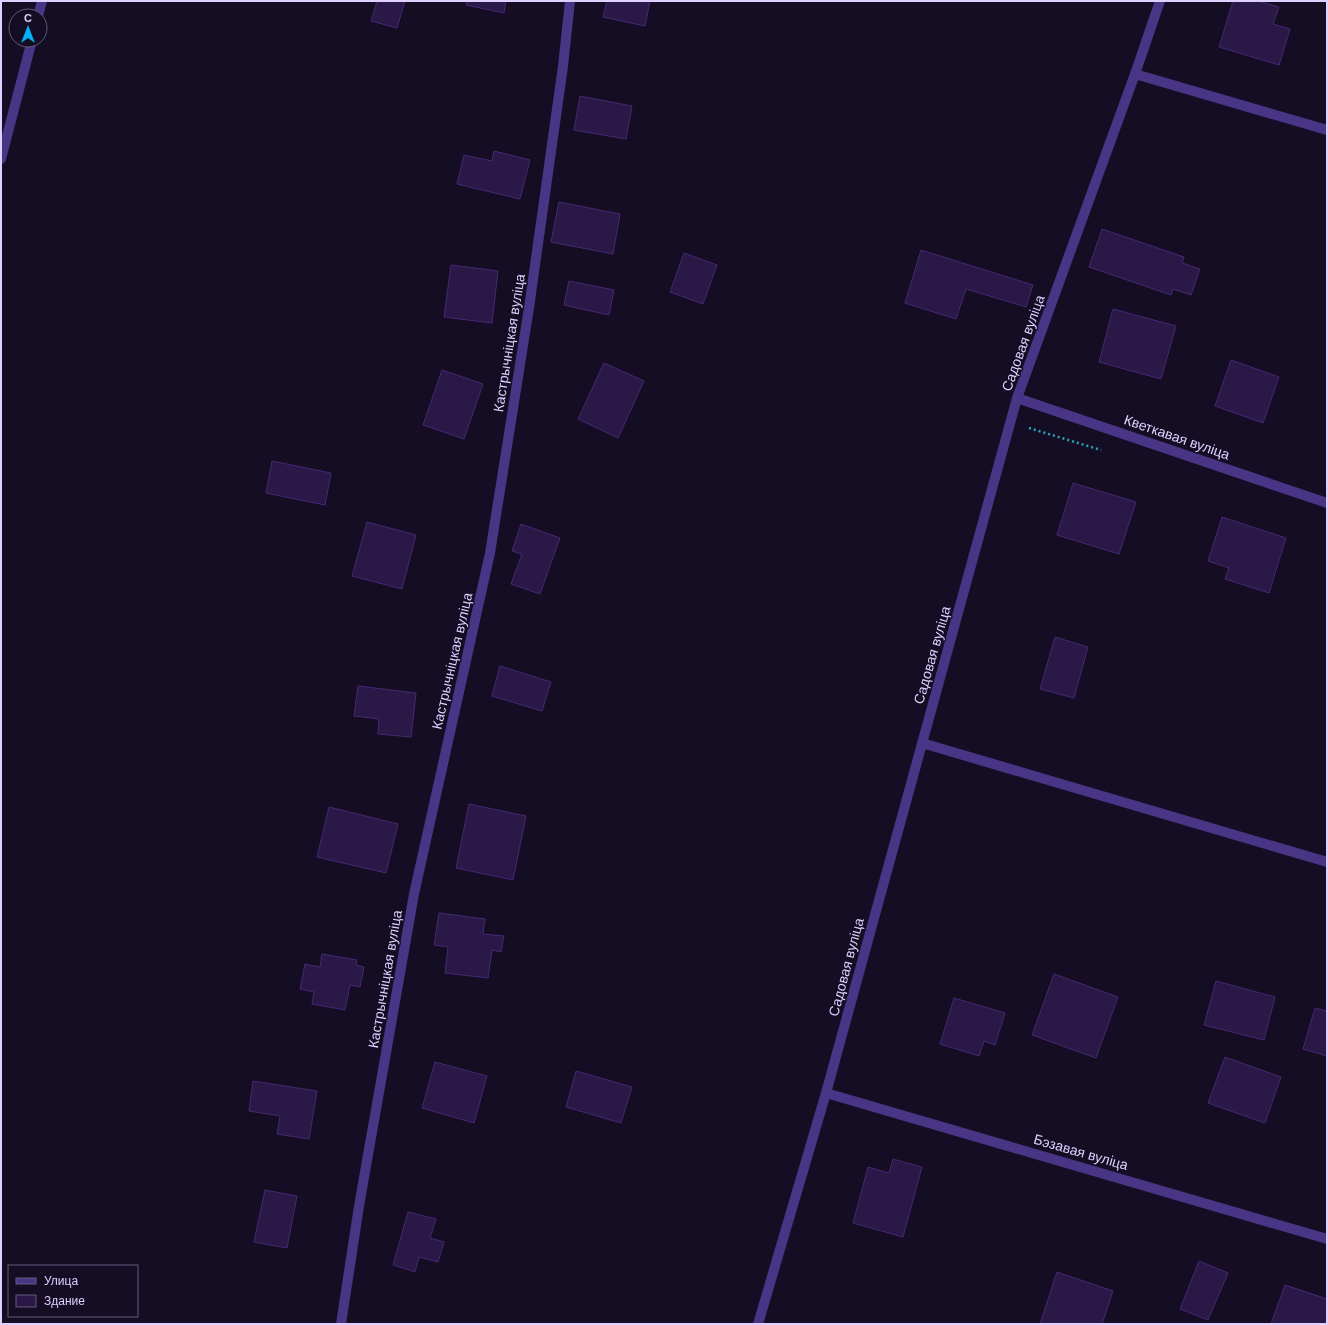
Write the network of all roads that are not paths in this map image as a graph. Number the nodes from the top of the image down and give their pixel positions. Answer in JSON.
{"nodes":[{"id":1,"x":570,"y":1,"type":"edge"},
{"id":2,"x":1160,"y":1,"type":"edge"},
{"id":3,"x":30,"y":48,"type":"edge"},
{"id":4,"x":1135,"y":74,"type":"junction"},
{"id":5,"x":1327,"y":130,"type":"edge"},
{"id":6,"x":1,"y":159,"type":"edge"},
{"id":7,"x":1018,"y":398,"type":"junction"},
{"id":8,"x":1327,"y":503,"type":"edge"},
{"id":9,"x":922,"y":743,"type":"junction"},
{"id":10,"x":1327,"y":862,"type":"edge"},
{"id":11,"x":826,"y":1093,"type":"junction"},
{"id":12,"x":1327,"y":1239,"type":"edge"},
{"id":13,"x":341,"y":1324,"type":"edge"},
{"id":14,"x":758,"y":1324,"type":"edge"}],
"edges":[{"from":1,"to":13,"type":"street","name":"Кастрычніцкая вуліца"},
{"from":2,"to":4,"type":"street","name":"Садовая вуліца"},
{"from":3,"to":6,"type":"street"},
{"from":4,"to":5,"type":"street"},
{"from":4,"to":7,"type":"street","name":"Садовая вуліца"},
{"from":7,"to":8,"type":"street","name":"Кветкавая вуліца"},
{"from":7,"to":9,"type":"street","name":"Садовая вуліца"},
{"from":9,"to":10,"type":"street"},
{"from":9,"to":11,"type":"street","name":"Садовая вуліца"},
{"from":11,"to":12,"type":"street","name":"Бэзавая вуліца"},
{"from":11,"to":14,"type":"street","name":"Садовая вуліца"}]}
